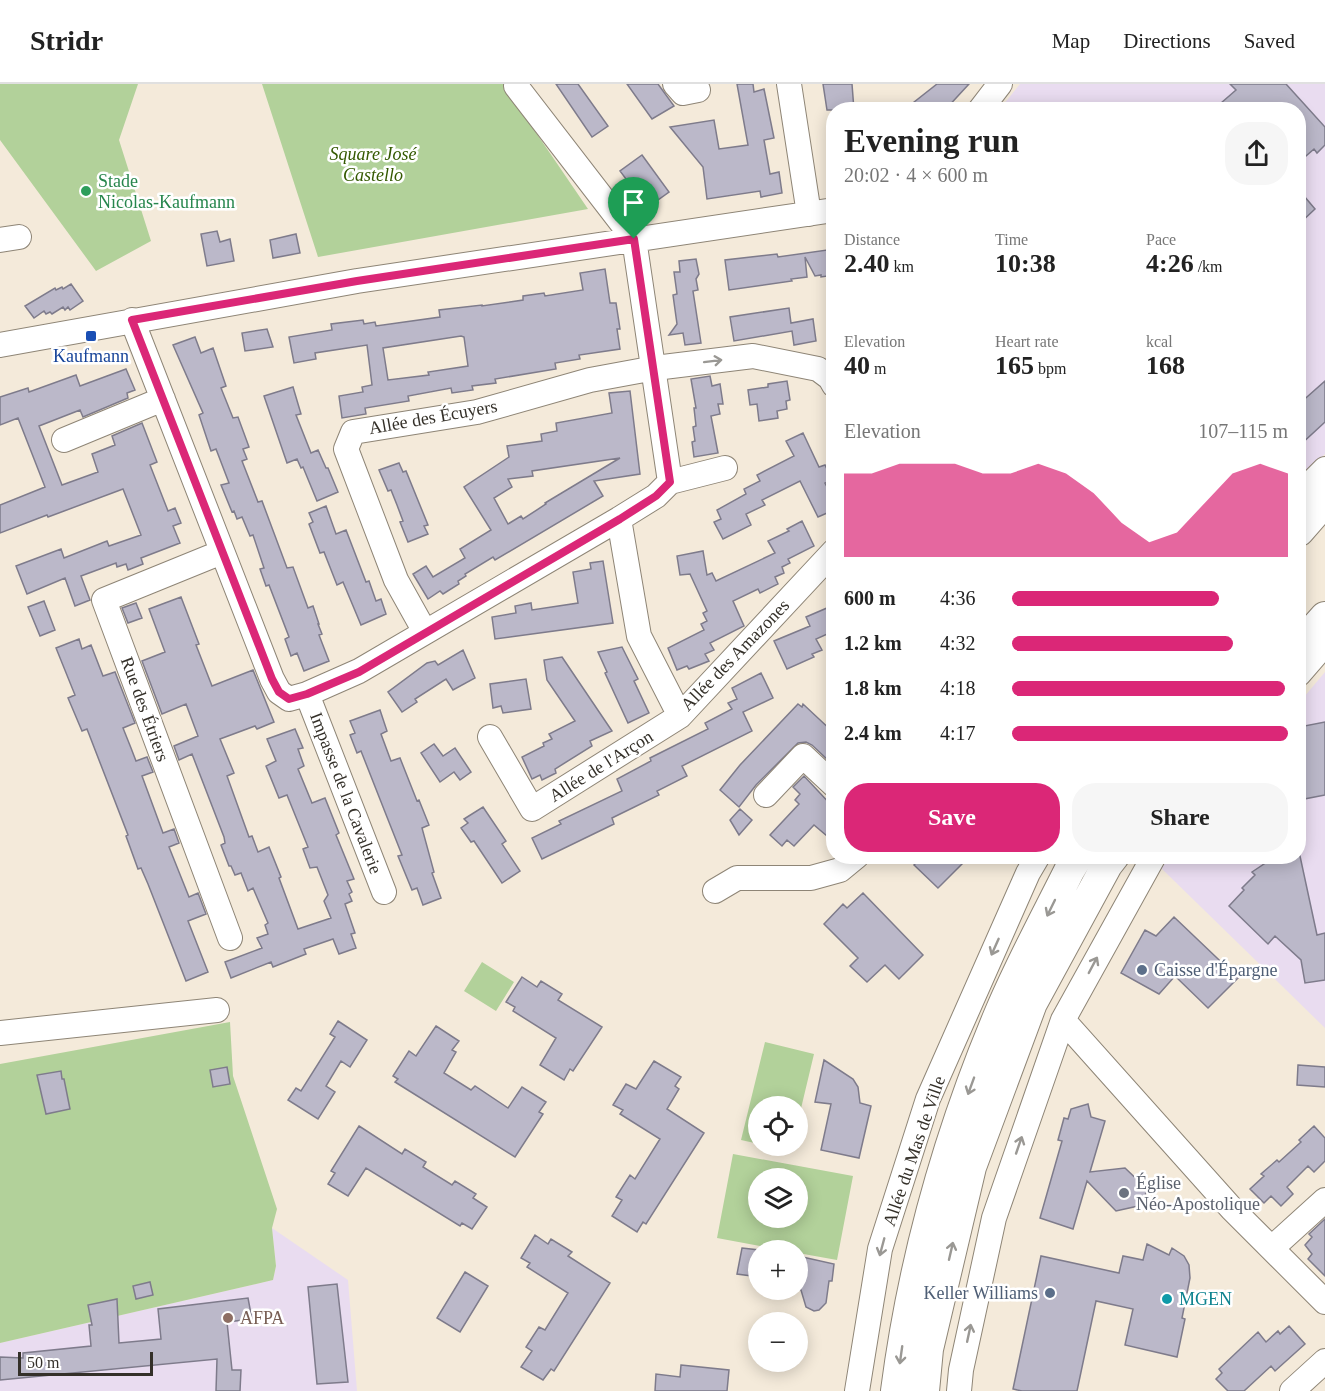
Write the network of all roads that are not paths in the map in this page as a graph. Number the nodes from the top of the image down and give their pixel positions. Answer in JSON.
{"nodes":[{"id":1,"x":789,"y":84,"type":"edge"},
{"id":2,"x":1000,"y":84,"type":"edge"},
{"id":3,"x":516,"y":86,"type":"dead end"},
{"id":4,"x":986,"y":102,"type":"edge"},
{"id":5,"x":826,"y":211,"type":"edge"},
{"id":6,"x":808,"y":214,"type":"junction"},
{"id":7,"x":634,"y":239,"type":"junction"},
{"id":8,"x":132,"y":320,"type":"junction"},
{"id":9,"x":0,"y":345,"type":"edge"},
{"id":10,"x":655,"y":368,"type":"junction"},
{"id":11,"x":826,"y":375,"type":"edge"},
{"id":12,"x":163,"y":399,"type":"junction"},
{"id":13,"x":64,"y":440,"type":"dead end"},
{"id":14,"x":725,"y":468,"type":"dead end"},
{"id":15,"x":1325,"y":469,"type":"edge"},
{"id":16,"x":670,"y":482,"type":"junction"},
{"id":17,"x":1306,"y":488,"type":"edge"},
{"id":18,"x":1325,"y":501,"type":"edge"},
{"id":19,"x":620,"y":519,"type":"junction"},
{"id":20,"x":1306,"y":523,"type":"edge"},
{"id":21,"x":222,"y":552,"type":"junction"},
{"id":22,"x":826,"y":560,"type":"edge"},
{"id":23,"x":1325,"y":617,"type":"edge"},
{"id":24,"x":425,"y":632,"type":"junction"},
{"id":25,"x":1306,"y":638,"type":"edge"},
{"id":26,"x":1325,"y":644,"type":"edge"},
{"id":27,"x":1306,"y":666,"type":"edge"},
{"id":28,"x":307,"y":694,"type":"junction"},
{"id":29,"x":680,"y":716,"type":"junction"},
{"id":30,"x":490,"y":737,"type":"dead end"},
{"id":31,"x":826,"y":778,"type":"edge"},
{"id":32,"x":766,"y":795,"type":"dead end"},
{"id":33,"x":847,"y":864,"type":"edge"},
{"id":34,"x":1033,"y":864,"type":"edge"},
{"id":35,"x":1073,"y":864,"type":"edge"},
{"id":36,"x":1108,"y":864,"type":"edge"},
{"id":37,"x":1151,"y":864,"type":"edge"},
{"id":38,"x":715,"y":891,"type":"dead end"},
{"id":39,"x":384,"y":892,"type":"dead end"},
{"id":40,"x":230,"y":938,"type":"dead end"},
{"id":41,"x":217,"y":1011,"type":"dead end"},
{"id":42,"x":1063,"y":1020,"type":"junction"},
{"id":43,"x":0,"y":1033,"type":"edge"},
{"id":44,"x":1325,"y":1200,"type":"edge"},
{"id":45,"x":1272,"y":1248,"type":"junction"},
{"id":46,"x":1325,"y":1302,"type":"edge"},
{"id":47,"x":1325,"y":1361,"type":"edge"},
{"id":48,"x":857,"y":1391,"type":"edge"},
{"id":49,"x":896,"y":1391,"type":"edge"},
{"id":50,"x":924,"y":1391,"type":"edge"},
{"id":51,"x":959,"y":1391,"type":"edge"},
{"id":52,"x":1292,"y":1391,"type":"edge"}],
"edges":[{"from":1,"to":6,"type":"street"},
{"from":2,"to":4,"type":"street"},
{"from":3,"to":7,"type":"street"},
{"from":5,"to":6,"type":"street"},
{"from":6,"to":7,"type":"street"},
{"from":7,"to":8,"type":"street"},
{"from":7,"to":10,"type":"street"},
{"from":8,"to":9,"type":"street"},
{"from":8,"to":12,"type":"street"},
{"from":10,"to":11,"type":"street","one_way":true},
{"from":10,"to":16,"type":"street"},
{"from":10,"to":24,"type":"street","name":"Allée des Écuyers"},
{"from":12,"to":13,"type":"street"},
{"from":12,"to":21,"type":"street"},
{"from":14,"to":16,"type":"street"},
{"from":15,"to":17,"type":"street"},
{"from":16,"to":19,"type":"street"},
{"from":18,"to":20,"type":"main road"},
{"from":19,"to":24,"type":"street"},
{"from":19,"to":29,"type":"street","name":"Allée des Amazones"},
{"from":21,"to":28,"type":"street"},
{"from":21,"to":40,"type":"street","name":"Rue des Étriers"},
{"from":22,"to":29,"type":"street","name":"Allée des Amazones"},
{"from":23,"to":25,"type":"main road"},
{"from":24,"to":28,"type":"street"},
{"from":26,"to":27,"type":"street"},
{"from":28,"to":39,"type":"street","name":"Impasse de la Cavalerie"},
{"from":29,"to":30,"type":"street","name":"Allée de l'Arçon"},
{"from":31,"to":32,"type":"street"},
{"from":33,"to":38,"type":"street"},
{"from":34,"to":48,"type":"street","name":"Allée du Mas de Ville","one_way":true},
{"from":35,"to":49,"type":"main road","one_way":true},
{"from":50,"to":36,"type":"main road","one_way":true},
{"from":42,"to":37,"type":"street","one_way":true},
{"from":41,"to":43,"type":"street"},
{"from":42,"to":45,"type":"street"},
{"from":51,"to":42,"type":"street","one_way":true},
{"from":44,"to":45,"type":"street"},
{"from":45,"to":46,"type":"street"},
{"from":47,"to":52,"type":"street"}]}
